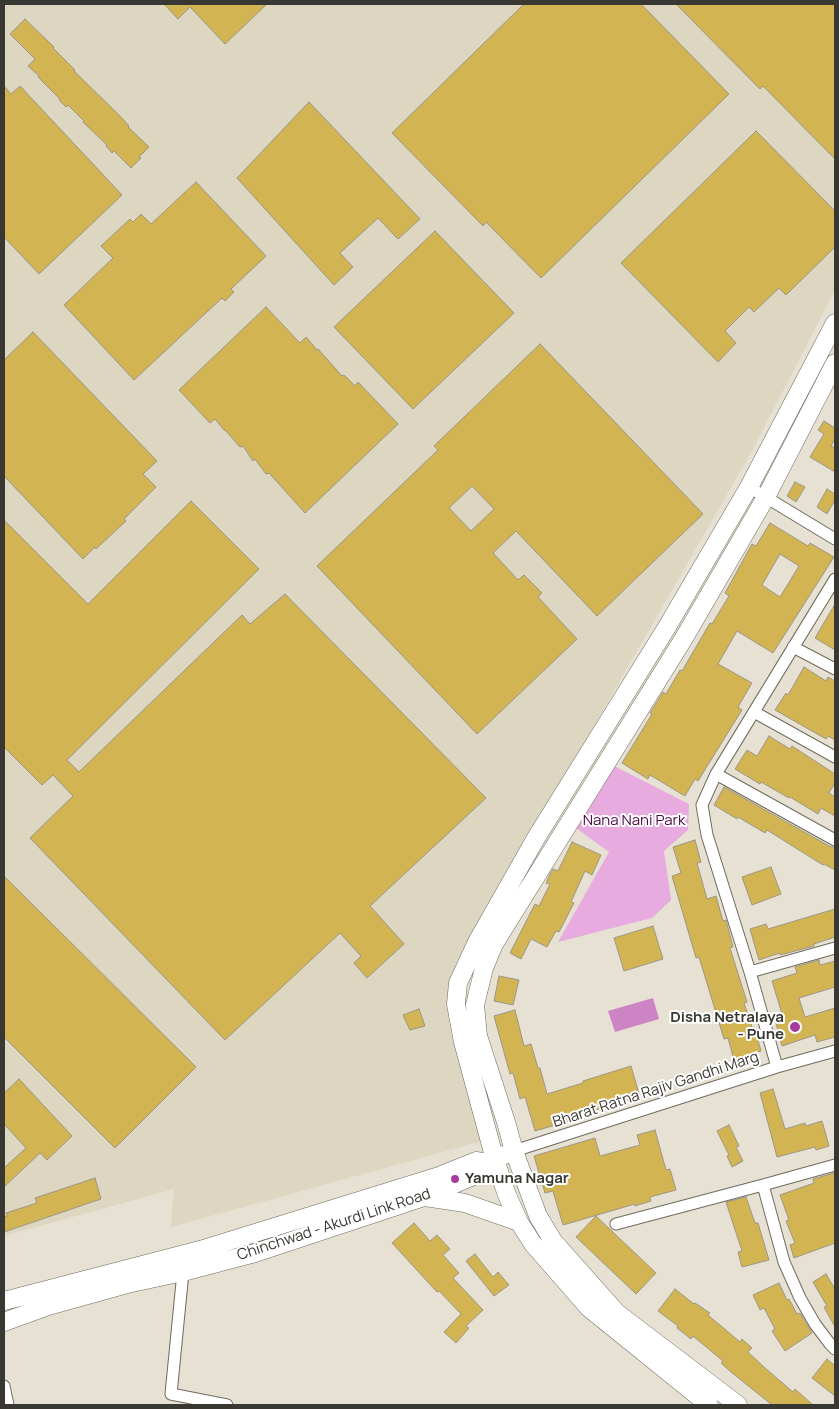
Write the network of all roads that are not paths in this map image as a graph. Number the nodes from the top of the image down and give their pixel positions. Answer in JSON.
{"nodes":[{"id":1,"x":835,"y":323,"type":"edge"},
{"id":2,"x":835,"y":363,"type":"edge"},
{"id":3,"x":749,"y":488,"type":"junction"},
{"id":4,"x":766,"y":497,"type":"junction"},
{"id":5,"x":835,"y":539,"type":"edge"},
{"id":6,"x":835,"y":579,"type":"edge"},
{"id":7,"x":831,"y":596,"type":"edge"},
{"id":8,"x":793,"y":647,"type":"junction"},
{"id":9,"x":835,"y":669,"type":"edge"},
{"id":10,"x":754,"y":712,"type":"junction"},
{"id":11,"x":835,"y":757,"type":"edge"},
{"id":12,"x":716,"y":774,"type":"junction"},
{"id":13,"x":835,"y":840,"type":"edge"},
{"id":14,"x":835,"y":948,"type":"edge"},
{"id":15,"x":750,"y":972,"type":"junction"},
{"id":16,"x":835,"y":1051,"type":"edge"},
{"id":17,"x":777,"y":1067,"type":"junction"},
{"id":18,"x":514,"y":1151,"type":"junction"},
{"id":19,"x":492,"y":1161,"type":"junction"},
{"id":20,"x":835,"y":1165,"type":"edge"},
{"id":21,"x":763,"y":1185,"type":"junction"},
{"id":22,"x":424,"y":1197,"type":"junction"},
{"id":23,"x":519,"y":1222,"type":"junction"},
{"id":24,"x":616,"y":1224,"type":"dead end"},
{"id":25,"x":183,"y":1272,"type":"junction"},
{"id":26,"x":4,"y":1301,"type":"edge"},
{"id":27,"x":4,"y":1322,"type":"edge"},
{"id":28,"x":835,"y":1349,"type":"edge"},
{"id":29,"x":4,"y":1386,"type":"edge"},
{"id":30,"x":8,"y":1405,"type":"edge"},
{"id":31,"x":227,"y":1405,"type":"edge"},
{"id":32,"x":708,"y":1405,"type":"edge"},
{"id":33,"x":738,"y":1405,"type":"edge"}],
"edges":[{"from":1,"to":3,"type":"main road"},
{"from":2,"to":4,"type":"main road"},
{"from":3,"to":4,"type":"street"},
{"from":3,"to":19,"type":"main road"},
{"from":4,"to":5,"type":"street"},
{"from":4,"to":18,"type":"main road"},
{"from":6,"to":7,"type":"street"},
{"from":7,"to":8,"type":"street"},
{"from":8,"to":9,"type":"street"},
{"from":8,"to":10,"type":"street"},
{"from":10,"to":11,"type":"street"},
{"from":10,"to":12,"type":"street"},
{"from":12,"to":13,"type":"street"},
{"from":12,"to":15,"type":"street"},
{"from":14,"to":15,"type":"street"},
{"from":15,"to":17,"type":"street"},
{"from":16,"to":17,"type":"street","name":"Bharat Ratna Rajiv Gandhi Marg"},
{"from":17,"to":18,"type":"street","name":"Bharat Ratna Rajiv Gandhi Marg"},
{"from":18,"to":19,"type":"main road"},
{"from":18,"to":33,"type":"main road"},
{"from":19,"to":22,"type":"main road","name":"Chinchwad - Akurdi Link Road"},
{"from":19,"to":23,"type":"main road"},
{"from":19,"to":26,"type":"main road","name":"Chinchwad - Akurdi Link Road"},
{"from":20,"to":21,"type":"street"},
{"from":21,"to":24,"type":"street"},
{"from":21,"to":28,"type":"street"},
{"from":22,"to":23,"type":"main road"},
{"from":22,"to":25,"type":"main road","name":"Chinchwad - Akurdi Link Road"},
{"from":23,"to":32,"type":"main road"},
{"from":25,"to":27,"type":"main road","name":"Chinchwad - Akurdi Link Road"},
{"from":25,"to":31,"type":"street"},
{"from":29,"to":30,"type":"street"}]}
